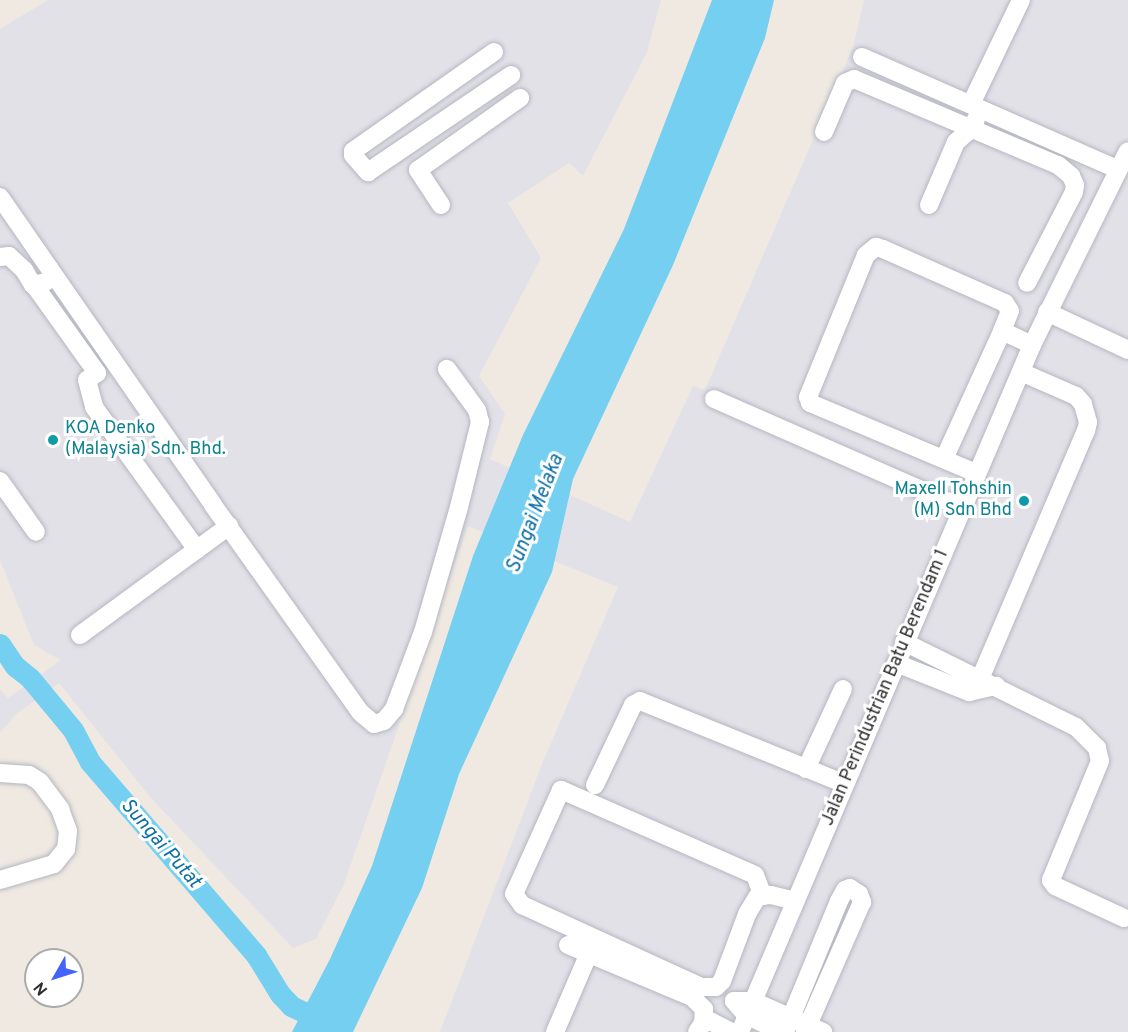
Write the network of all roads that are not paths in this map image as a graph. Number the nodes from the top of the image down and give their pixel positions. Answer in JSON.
{"nodes":[{"id":1,"x":1022,"y":0,"type":"edge"},
{"id":2,"x":494,"y":52,"type":"dead end"},
{"id":3,"x":862,"y":57,"type":"dead end"},
{"id":4,"x":511,"y":75,"type":"dead end"},
{"id":5,"x":520,"y":98,"type":"dead end"},
{"id":6,"x":976,"y":107,"type":"junction"},
{"id":7,"x":972,"y":128,"type":"junction"},
{"id":8,"x":824,"y":132,"type":"dead end"},
{"id":9,"x":1128,"y":151,"type":"edge"},
{"id":10,"x":1117,"y":169,"type":"junction"},
{"id":11,"x":0,"y":196,"type":"edge"},
{"id":12,"x":441,"y":205,"type":"dead end"},
{"id":13,"x":929,"y":205,"type":"dead end"},
{"id":14,"x":0,"y":257,"type":"edge"},
{"id":15,"x":54,"y":274,"type":"junction"},
{"id":16,"x":1027,"y":283,"type":"dead end"},
{"id":17,"x":35,"y":286,"type":"junction"},
{"id":18,"x":1047,"y":312,"type":"junction"},
{"id":19,"x":1002,"y":331,"type":"junction"},
{"id":20,"x":1032,"y":345,"type":"junction"},
{"id":21,"x":1128,"y":350,"type":"edge"},
{"id":22,"x":447,"y":369,"type":"dead end"},
{"id":23,"x":1021,"y":372,"type":"junction"},
{"id":24,"x":714,"y":399,"type":"dead end"},
{"id":25,"x":944,"y":459,"type":"junction"},
{"id":26,"x":976,"y":473,"type":"junction"},
{"id":27,"x":0,"y":481,"type":"edge"},
{"id":28,"x":962,"y":508,"type":"junction"},
{"id":29,"x":229,"y":526,"type":"junction"},
{"id":30,"x":36,"y":532,"type":"dead end"},
{"id":31,"x":197,"y":550,"type":"junction"},
{"id":32,"x":80,"y":634,"type":"dead end"},
{"id":33,"x":904,"y":642,"type":"junction"},
{"id":34,"x":896,"y":663,"type":"junction"},
{"id":35,"x":988,"y":682,"type":"junction"},
{"id":36,"x":843,"y":689,"type":"dead end"},
{"id":37,"x":806,"y":769,"type":"junction"},
{"id":38,"x":0,"y":773,"type":"edge"},
{"id":39,"x":845,"y":784,"type":"junction"},
{"id":40,"x":595,"y":785,"type":"dead end"},
{"id":41,"x":0,"y":880,"type":"edge"},
{"id":42,"x":764,"y":896,"type":"junction"},
{"id":43,"x":795,"y":901,"type":"junction"},
{"id":44,"x":1124,"y":918,"type":"dead end"},
{"id":45,"x":568,"y":945,"type":"dead end"},
{"id":46,"x":589,"y":953,"type":"junction"},
{"id":47,"x":716,"y":987,"type":"junction"},
{"id":48,"x":747,"y":1016,"type":"edge"},
{"id":49,"x":785,"y":1027,"type":"edge"},
{"id":50,"x":700,"y":1028,"type":"edge"},
{"id":51,"x":812,"y":1030,"type":"edge"},
{"id":52,"x":555,"y":1032,"type":"edge"},
{"id":53,"x":732,"y":1032,"type":"edge"}],
"edges":[{"from":1,"to":6,"type":"street"},
{"from":2,"to":4,"type":"street"},
{"from":3,"to":6,"type":"street"},
{"from":5,"to":12,"type":"street"},
{"from":6,"to":7,"type":"street"},
{"from":6,"to":10,"type":"street"},
{"from":7,"to":8,"type":"street"},
{"from":7,"to":13,"type":"street"},
{"from":7,"to":16,"type":"street"},
{"from":9,"to":10,"type":"street","name":"Jalan Perindustrian Batu Berendam 1"},
{"from":10,"to":18,"type":"street","name":"Jalan Perindustrian Batu Berendam 1"},
{"from":11,"to":15,"type":"street"},
{"from":14,"to":17,"type":"street"},
{"from":15,"to":17,"type":"street"},
{"from":15,"to":29,"type":"street"},
{"from":17,"to":31,"type":"street"},
{"from":18,"to":20,"type":"street","name":"Jalan Perindustrian Batu Berendam 1"},
{"from":18,"to":21,"type":"street"},
{"from":19,"to":20,"type":"street"},
{"from":19,"to":25,"type":"street"},
{"from":19,"to":25,"type":"street"},
{"from":20,"to":23,"type":"street","name":"Jalan Perindustrian Batu Berendam 1"},
{"from":22,"to":29,"type":"street"},
{"from":23,"to":26,"type":"street","name":"Jalan Perindustrian Batu Berendam 1"},
{"from":23,"to":35,"type":"street"},
{"from":24,"to":28,"type":"street"},
{"from":25,"to":26,"type":"street"},
{"from":26,"to":28,"type":"street","name":"Jalan Perindustrian Batu Berendam 1"},
{"from":27,"to":30,"type":"street"},
{"from":28,"to":33,"type":"street","name":"Jalan Perindustrian Batu Berendam 1"},
{"from":29,"to":31,"type":"street"},
{"from":31,"to":32,"type":"street"},
{"from":33,"to":34,"type":"street","name":"Jalan Perindustrian Batu Berendam 1"},
{"from":33,"to":35,"type":"street"},
{"from":34,"to":35,"type":"street"},
{"from":34,"to":39,"type":"street","name":"Jalan Perindustrian Batu Berendam 1"},
{"from":35,"to":44,"type":"street"},
{"from":36,"to":37,"type":"street"},
{"from":37,"to":39,"type":"street"},
{"from":37,"to":40,"type":"street"},
{"from":38,"to":41,"type":"street"},
{"from":39,"to":43,"type":"street","name":"Jalan Perindustrian Batu Berendam 1"},
{"from":42,"to":43,"type":"street"},
{"from":42,"to":47,"type":"street"},
{"from":42,"to":47,"type":"street"},
{"from":43,"to":48,"type":"street","name":"Jalan Perindustrian Batu Berendam 1"},
{"from":45,"to":46,"type":"street"},
{"from":46,"to":50,"type":"street"},
{"from":46,"to":52,"type":"street"},
{"from":47,"to":48,"type":"street"},
{"from":48,"to":49,"type":"street"},
{"from":49,"to":51,"type":"street"},
{"from":49,"to":51,"type":"street"},
{"from":50,"to":53,"type":"street"}]}
